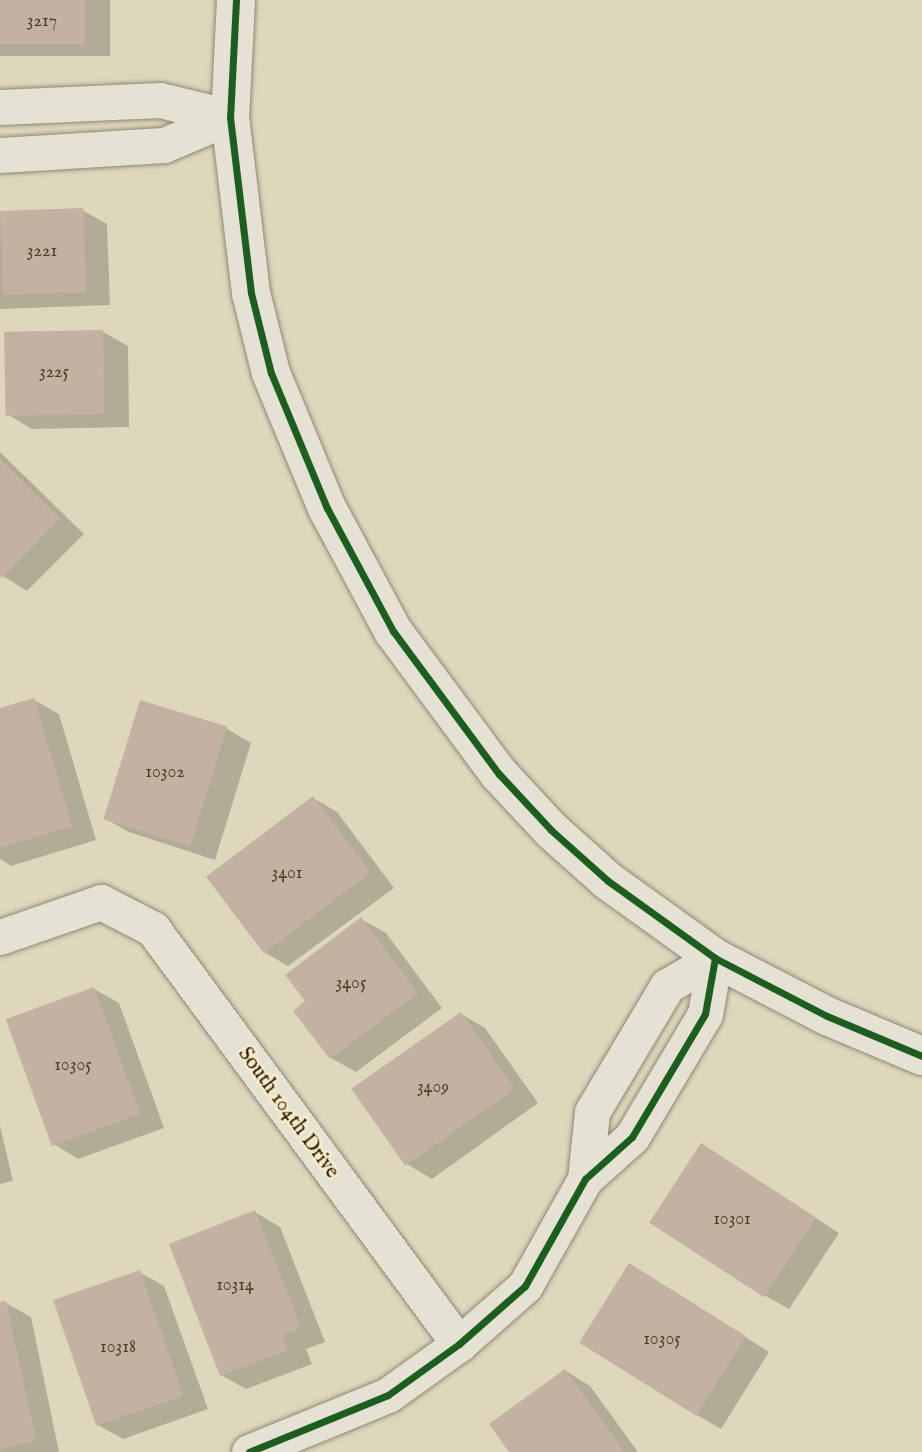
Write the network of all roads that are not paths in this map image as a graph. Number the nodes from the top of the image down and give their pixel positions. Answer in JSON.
{"nodes":[{"id":1,"x":236,"y":0,"type":"edge"},
{"id":2,"x":0,"y":107,"type":"edge"},
{"id":3,"x":230,"y":117,"type":"junction"},
{"id":4,"x":0,"y":155,"type":"edge"},
{"id":5,"x":0,"y":937,"type":"edge"},
{"id":6,"x":715,"y":958,"type":"junction"},
{"id":7,"x":922,"y":1056,"type":"edge"},
{"id":8,"x":585,"y":1179,"type":"junction"},
{"id":9,"x":459,"y":1344,"type":"junction"},
{"id":10,"x":249,"y":1452,"type":"edge"}],
"edges":[{"from":1,"to":3,"type":"street"},
{"from":2,"to":3,"type":"street"},
{"from":3,"to":4,"type":"street"},
{"from":3,"to":6,"type":"street"},
{"from":5,"to":9,"type":"street","name":"South 104th Drive"},
{"from":6,"to":7,"type":"street"},
{"from":6,"to":8,"type":"street"},
{"from":6,"to":8,"type":"street"},
{"from":8,"to":9,"type":"street"},
{"from":9,"to":10,"type":"street"}]}
